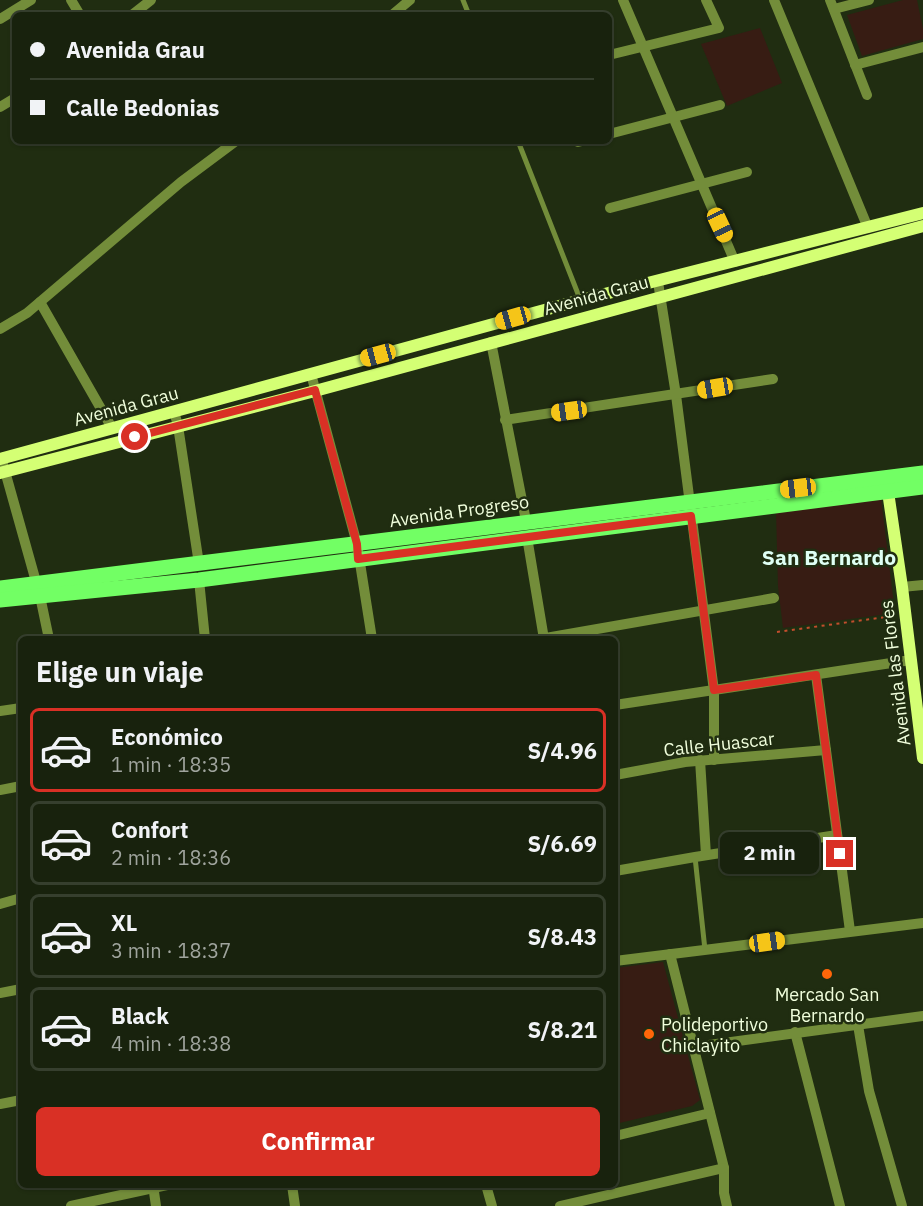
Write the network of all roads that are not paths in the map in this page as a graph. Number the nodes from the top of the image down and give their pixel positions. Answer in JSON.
{"nodes":[{"id":1,"x":31,"y":0,"type":"edge"},
{"id":2,"x":151,"y":0,"type":"edge"},
{"id":3,"x":410,"y":0,"type":"edge"},
{"id":4,"x":623,"y":0,"type":"edge"},
{"id":5,"x":706,"y":0,"type":"edge"},
{"id":6,"x":774,"y":0,"type":"edge"},
{"id":7,"x":869,"y":0,"type":"edge"},
{"id":8,"x":832,"y":5,"type":"edge"},
{"id":9,"x":136,"y":12,"type":"edge"},
{"id":10,"x":396,"y":12,"type":"edge"},
{"id":11,"x":1,"y":15,"type":"edge"},
{"id":12,"x":643,"y":45,"type":"junction"},
{"id":13,"x":923,"y":47,"type":"edge"},
{"id":14,"x":612,"y":54,"type":"edge"},
{"id":15,"x":855,"y":65,"type":"junction"},
{"id":16,"x":867,"y":95,"type":"dead end"},
{"id":17,"x":720,"y":105,"type":"dead end"},
{"id":18,"x":672,"y":117,"type":"junction"},
{"id":19,"x":612,"y":133,"type":"edge"},
{"id":20,"x":232,"y":144,"type":"edge"},
{"id":21,"x":519,"y":144,"type":"edge"},
{"id":22,"x":747,"y":172,"type":"dead end"},
{"id":23,"x":701,"y":184,"type":"junction"},
{"id":24,"x":610,"y":208,"type":"dead end"},
{"id":25,"x":923,"y":213,"type":"edge"},
{"id":26,"x":923,"y":226,"type":"edge"},
{"id":27,"x":868,"y":228,"type":"junction"},
{"id":28,"x":735,"y":262,"type":"junction"},
{"id":29,"x":658,"y":282,"type":"junction"},
{"id":30,"x":661,"y":296,"type":"junction"},
{"id":31,"x":581,"y":300,"type":"junction"},
{"id":32,"x":40,"y":302,"type":"junction"},
{"id":33,"x":0,"y":330,"type":"edge"},
{"id":34,"x":491,"y":342,"type":"junction"},
{"id":35,"x":310,"y":374,"type":"junction"},
{"id":36,"x":772,"y":379,"type":"dead end"},
{"id":37,"x":315,"y":390,"type":"junction"},
{"id":38,"x":676,"y":395,"type":"junction"},
{"id":39,"x":174,"y":411,"type":"junction"},
{"id":40,"x":505,"y":420,"type":"junction"},
{"id":41,"x":178,"y":426,"type":"junction"},
{"id":42,"x":112,"y":428,"type":"junction"},
{"id":43,"x":1,"y":459,"type":"edge"},
{"id":44,"x":3,"y":472,"type":"edge"},
{"id":45,"x":923,"y":473,"type":"edge"},
{"id":46,"x":887,"y":485,"type":"junction"},
{"id":47,"x":923,"y":487,"type":"edge"},
{"id":48,"x":690,"y":508,"type":"junction"},
{"id":49,"x":527,"y":529,"type":"junction"},
{"id":50,"x":358,"y":551,"type":"junction"},
{"id":51,"x":199,"y":564,"type":"junction"},
{"id":52,"x":199,"y":580,"type":"junction"},
{"id":53,"x":923,"y":585,"type":"edge"},
{"id":54,"x":902,"y":587,"type":"junction"},
{"id":55,"x":0,"y":588,"type":"edge"},
{"id":56,"x":38,"y":590,"type":"junction"},
{"id":57,"x":774,"y":598,"type":"dead end"},
{"id":58,"x":0,"y":600,"type":"edge"},
{"id":59,"x":704,"y":609,"type":"junction"},
{"id":60,"x":49,"y":636,"type":"edge"},
{"id":61,"x":205,"y":636,"type":"edge"},
{"id":62,"x":372,"y":636,"type":"edge"},
{"id":63,"x":543,"y":636,"type":"edge"},
{"id":64,"x":559,"y":636,"type":"edge"},
{"id":65,"x":911,"y":660,"type":"junction"},
{"id":66,"x":816,"y":675,"type":"junction"},
{"id":67,"x":714,"y":690,"type":"junction"},
{"id":68,"x":618,"y":705,"type":"edge"},
{"id":69,"x":18,"y":708,"type":"edge"},
{"id":70,"x":0,"y":711,"type":"edge"},
{"id":71,"x":826,"y":750,"type":"junction"},
{"id":72,"x":923,"y":758,"type":"edge"},
{"id":73,"x":700,"y":760,"type":"junction"},
{"id":74,"x":714,"y":760,"type":"junction"},
{"id":75,"x":618,"y":774,"type":"edge"},
{"id":76,"x":18,"y":787,"type":"edge"},
{"id":77,"x":0,"y":790,"type":"edge"},
{"id":78,"x":837,"y":835,"type":"junction"},
{"id":79,"x":701,"y":856,"type":"junction"},
{"id":80,"x":618,"y":870,"type":"edge"},
{"id":81,"x":18,"y":899,"type":"edge"},
{"id":82,"x":0,"y":903,"type":"edge"},
{"id":83,"x":923,"y":923,"type":"edge"},
{"id":84,"x":850,"y":931,"type":"junction"},
{"id":85,"x":705,"y":950,"type":"junction"},
{"id":86,"x":670,"y":954,"type":"junction"},
{"id":87,"x":618,"y":962,"type":"edge"},
{"id":88,"x":18,"y":989,"type":"edge"},
{"id":89,"x":0,"y":993,"type":"edge"},
{"id":90,"x":923,"y":1016,"type":"edge"},
{"id":91,"x":858,"y":1025,"type":"junction"},
{"id":92,"x":795,"y":1032,"type":"junction"},
{"id":93,"x":694,"y":1047,"type":"junction"},
{"id":94,"x":18,"y":1101,"type":"edge"},
{"id":95,"x":0,"y":1104,"type":"edge"},
{"id":96,"x":710,"y":1113,"type":"junction"},
{"id":97,"x":618,"y":1135,"type":"edge"},
{"id":98,"x":724,"y":1168,"type":"junction"},
{"id":99,"x":145,"y":1188,"type":"edge"},
{"id":100,"x":153,"y":1188,"type":"edge"},
{"id":101,"x":292,"y":1188,"type":"edge"},
{"id":102,"x":487,"y":1188,"type":"edge"},
{"id":103,"x":71,"y":1206,"type":"edge"},
{"id":104,"x":156,"y":1206,"type":"edge"},
{"id":105,"x":295,"y":1206,"type":"edge"},
{"id":106,"x":492,"y":1206,"type":"edge"},
{"id":107,"x":560,"y":1206,"type":"edge"},
{"id":108,"x":727,"y":1206,"type":"edge"},
{"id":109,"x":840,"y":1206,"type":"edge"},
{"id":110,"x":902,"y":1206,"type":"edge"}],
"edges":[{"from":1,"to":11,"type":"street"},
{"from":2,"to":9,"type":"street"},
{"from":3,"to":10,"type":"street"},
{"from":4,"to":12,"type":"street"},
{"from":5,"to":12,"type":"street"},
{"from":6,"to":27,"type":"street"},
{"from":7,"to":8,"type":"street"},
{"from":8,"to":15,"type":"street"},
{"from":12,"to":14,"type":"street"},
{"from":12,"to":18,"type":"street"},
{"from":13,"to":15,"type":"street"},
{"from":15,"to":16,"type":"street"},
{"from":17,"to":18,"type":"street"},
{"from":18,"to":19,"type":"street"},
{"from":18,"to":23,"type":"street"},
{"from":20,"to":32,"type":"street"},
{"from":21,"to":31,"type":"lane"},
{"from":22,"to":23,"type":"street"},
{"from":23,"to":24,"type":"street"},
{"from":23,"to":28,"type":"street"},
{"from":25,"to":27,"type":"street","name":"Avenida Grau"},
{"from":26,"to":30,"type":"street","name":"Avenida Grau"},
{"from":27,"to":28,"type":"street","name":"Avenida Grau"},
{"from":28,"to":29,"type":"street","name":"Avenida Grau"},
{"from":29,"to":30,"type":"street"},
{"from":29,"to":31,"type":"street","name":"Avenida Grau"},
{"from":30,"to":34,"type":"street","name":"Avenida Grau"},
{"from":30,"to":38,"type":"street"},
{"from":31,"to":35,"type":"street","name":"Avenida Grau"},
{"from":32,"to":33,"type":"street"},
{"from":32,"to":42,"type":"street"},
{"from":34,"to":37,"type":"street","name":"Avenida Grau"},
{"from":34,"to":40,"type":"street"},
{"from":35,"to":37,"type":"street"},
{"from":35,"to":39,"type":"street","name":"Avenida Grau"},
{"from":36,"to":38,"type":"street"},
{"from":37,"to":41,"type":"street","name":"Avenida Grau"},
{"from":37,"to":50,"type":"street"},
{"from":38,"to":40,"type":"street"},
{"from":38,"to":48,"type":"street"},
{"from":39,"to":41,"type":"street"},
{"from":39,"to":42,"type":"street","name":"Avenida Grau"},
{"from":40,"to":49,"type":"street"},
{"from":41,"to":44,"type":"street","name":"Avenida Grau"},
{"from":41,"to":51,"type":"street"},
{"from":42,"to":43,"type":"street","name":"Avenida Grau"},
{"from":43,"to":44,"type":"street"},
{"from":44,"to":56,"type":"street"},
{"from":45,"to":46,"type":"main road","name":"Avenida Progreso"},
{"from":46,"to":47,"type":"main road","name":"Avenida Progreso"},
{"from":46,"to":48,"type":"main road","name":"Avenida Progreso"},
{"from":46,"to":54,"type":"street","name":"Avenida las Flores"},
{"from":48,"to":49,"type":"main road","name":"Avenida Progreso"},
{"from":48,"to":59,"type":"street"},
{"from":49,"to":50,"type":"main road","name":"Avenida Progreso"},
{"from":49,"to":63,"type":"street"},
{"from":50,"to":51,"type":"main road","name":"Avenida Progreso"},
{"from":50,"to":52,"type":"main road","name":"Avenida Progreso"},
{"from":50,"to":62,"type":"street"},
{"from":51,"to":56,"type":"main road","name":"Avenida Progreso"},
{"from":52,"to":56,"type":"main road","name":"Avenida Progreso"},
{"from":52,"to":61,"type":"street"},
{"from":53,"to":54,"type":"street"},
{"from":54,"to":65,"type":"street","name":"Avenida las Flores"},
{"from":55,"to":56,"type":"main road","name":"Avenida Progreso"},
{"from":56,"to":58,"type":"main road","name":"Avenida Progreso"},
{"from":56,"to":60,"type":"street"},
{"from":57,"to":59,"type":"street"},
{"from":59,"to":64,"type":"street"},
{"from":59,"to":67,"type":"street"},
{"from":65,"to":66,"type":"street"},
{"from":65,"to":72,"type":"street","name":"Avenida las Flores"},
{"from":66,"to":67,"type":"street"},
{"from":66,"to":71,"type":"street"},
{"from":67,"to":68,"type":"street"},
{"from":67,"to":74,"type":"street"},
{"from":69,"to":70,"type":"street"},
{"from":71,"to":74,"type":"street","name":"Calle Huascar"},
{"from":71,"to":78,"type":"street"},
{"from":73,"to":74,"type":"street","name":"Calle Huascar"},
{"from":73,"to":75,"type":"street","name":"Calle Huascar"},
{"from":73,"to":79,"type":"street"},
{"from":76,"to":77,"type":"street"},
{"from":78,"to":79,"type":"street"},
{"from":78,"to":84,"type":"street"},
{"from":79,"to":80,"type":"street"},
{"from":79,"to":85,"type":"lane"},
{"from":81,"to":82,"type":"street"},
{"from":83,"to":84,"type":"street"},
{"from":84,"to":85,"type":"street"},
{"from":85,"to":86,"type":"street"},
{"from":86,"to":87,"type":"street"},
{"from":86,"to":93,"type":"street"},
{"from":88,"to":89,"type":"street"},
{"from":90,"to":91,"type":"street"},
{"from":91,"to":92,"type":"street"},
{"from":91,"to":110,"type":"street"},
{"from":92,"to":93,"type":"street"},
{"from":92,"to":109,"type":"street"},
{"from":93,"to":96,"type":"street"},
{"from":94,"to":95,"type":"street"},
{"from":96,"to":97,"type":"street"},
{"from":96,"to":98,"type":"street"},
{"from":98,"to":107,"type":"street"},
{"from":98,"to":108,"type":"street"},
{"from":99,"to":103,"type":"street"},
{"from":100,"to":104,"type":"street"},
{"from":101,"to":105,"type":"street"},
{"from":102,"to":106,"type":"street"}]}
